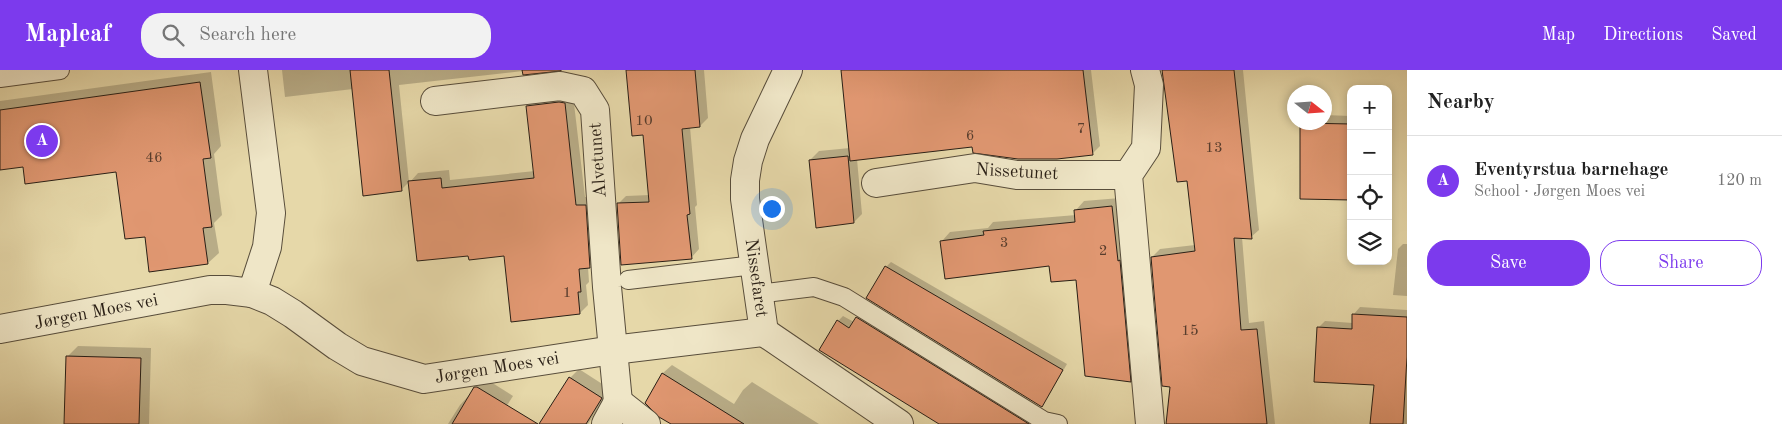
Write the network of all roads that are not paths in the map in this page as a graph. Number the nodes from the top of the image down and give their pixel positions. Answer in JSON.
{"nodes":[{"id":1,"x":60,"y":70,"type":"edge"},
{"id":2,"x":253,"y":70,"type":"edge"},
{"id":3,"x":788,"y":70,"type":"edge"},
{"id":4,"x":1145,"y":70,"type":"edge"},
{"id":5,"x":0,"y":78,"type":"edge"},
{"id":6,"x":435,"y":101,"type":"dead end"},
{"id":7,"x":1128,"y":175,"type":"junction"},
{"id":8,"x":876,"y":183,"type":"dead end"},
{"id":9,"x":754,"y":265,"type":"junction"},
{"id":10,"x":628,"y":280,"type":"dead end"},
{"id":11,"x":252,"y":293,"type":"junction"},
{"id":12,"x":758,"y":294,"type":"junction"},
{"id":13,"x":0,"y":329,"type":"edge"},
{"id":14,"x":764,"y":332,"type":"junction"},
{"id":15,"x":613,"y":350,"type":"junction"},
{"id":16,"x":612,"y":413,"type":"edge"},
{"id":17,"x":646,"y":424,"type":"edge"},
{"id":18,"x":899,"y":424,"type":"edge"},
{"id":19,"x":1058,"y":424,"type":"edge"},
{"id":20,"x":1150,"y":424,"type":"edge"}],
"edges":[{"from":1,"to":5,"type":"lane"},
{"from":2,"to":11,"type":"street"},
{"from":3,"to":9,"type":"street","name":"Nissefaret"},
{"from":4,"to":7,"type":"street"},
{"from":6,"to":15,"type":"street","name":"Alvetunet"},
{"from":7,"to":8,"type":"street","name":"Nissetunet"},
{"from":7,"to":20,"type":"street"},
{"from":9,"to":10,"type":"lane"},
{"from":9,"to":12,"type":"street","name":"Nissefaret"},
{"from":11,"to":13,"type":"street","name":"Jørgen Moes vei"},
{"from":11,"to":15,"type":"street","name":"Jørgen Moes vei"},
{"from":12,"to":14,"type":"street","name":"Nissefaret"},
{"from":12,"to":19,"type":"lane"},
{"from":14,"to":15,"type":"street","name":"Jørgen Moes vei"},
{"from":14,"to":18,"type":"street","name":"Nissefaret"},
{"from":15,"to":16,"type":"street","name":"Alvetunet"},
{"from":16,"to":17,"type":"street"}]}
